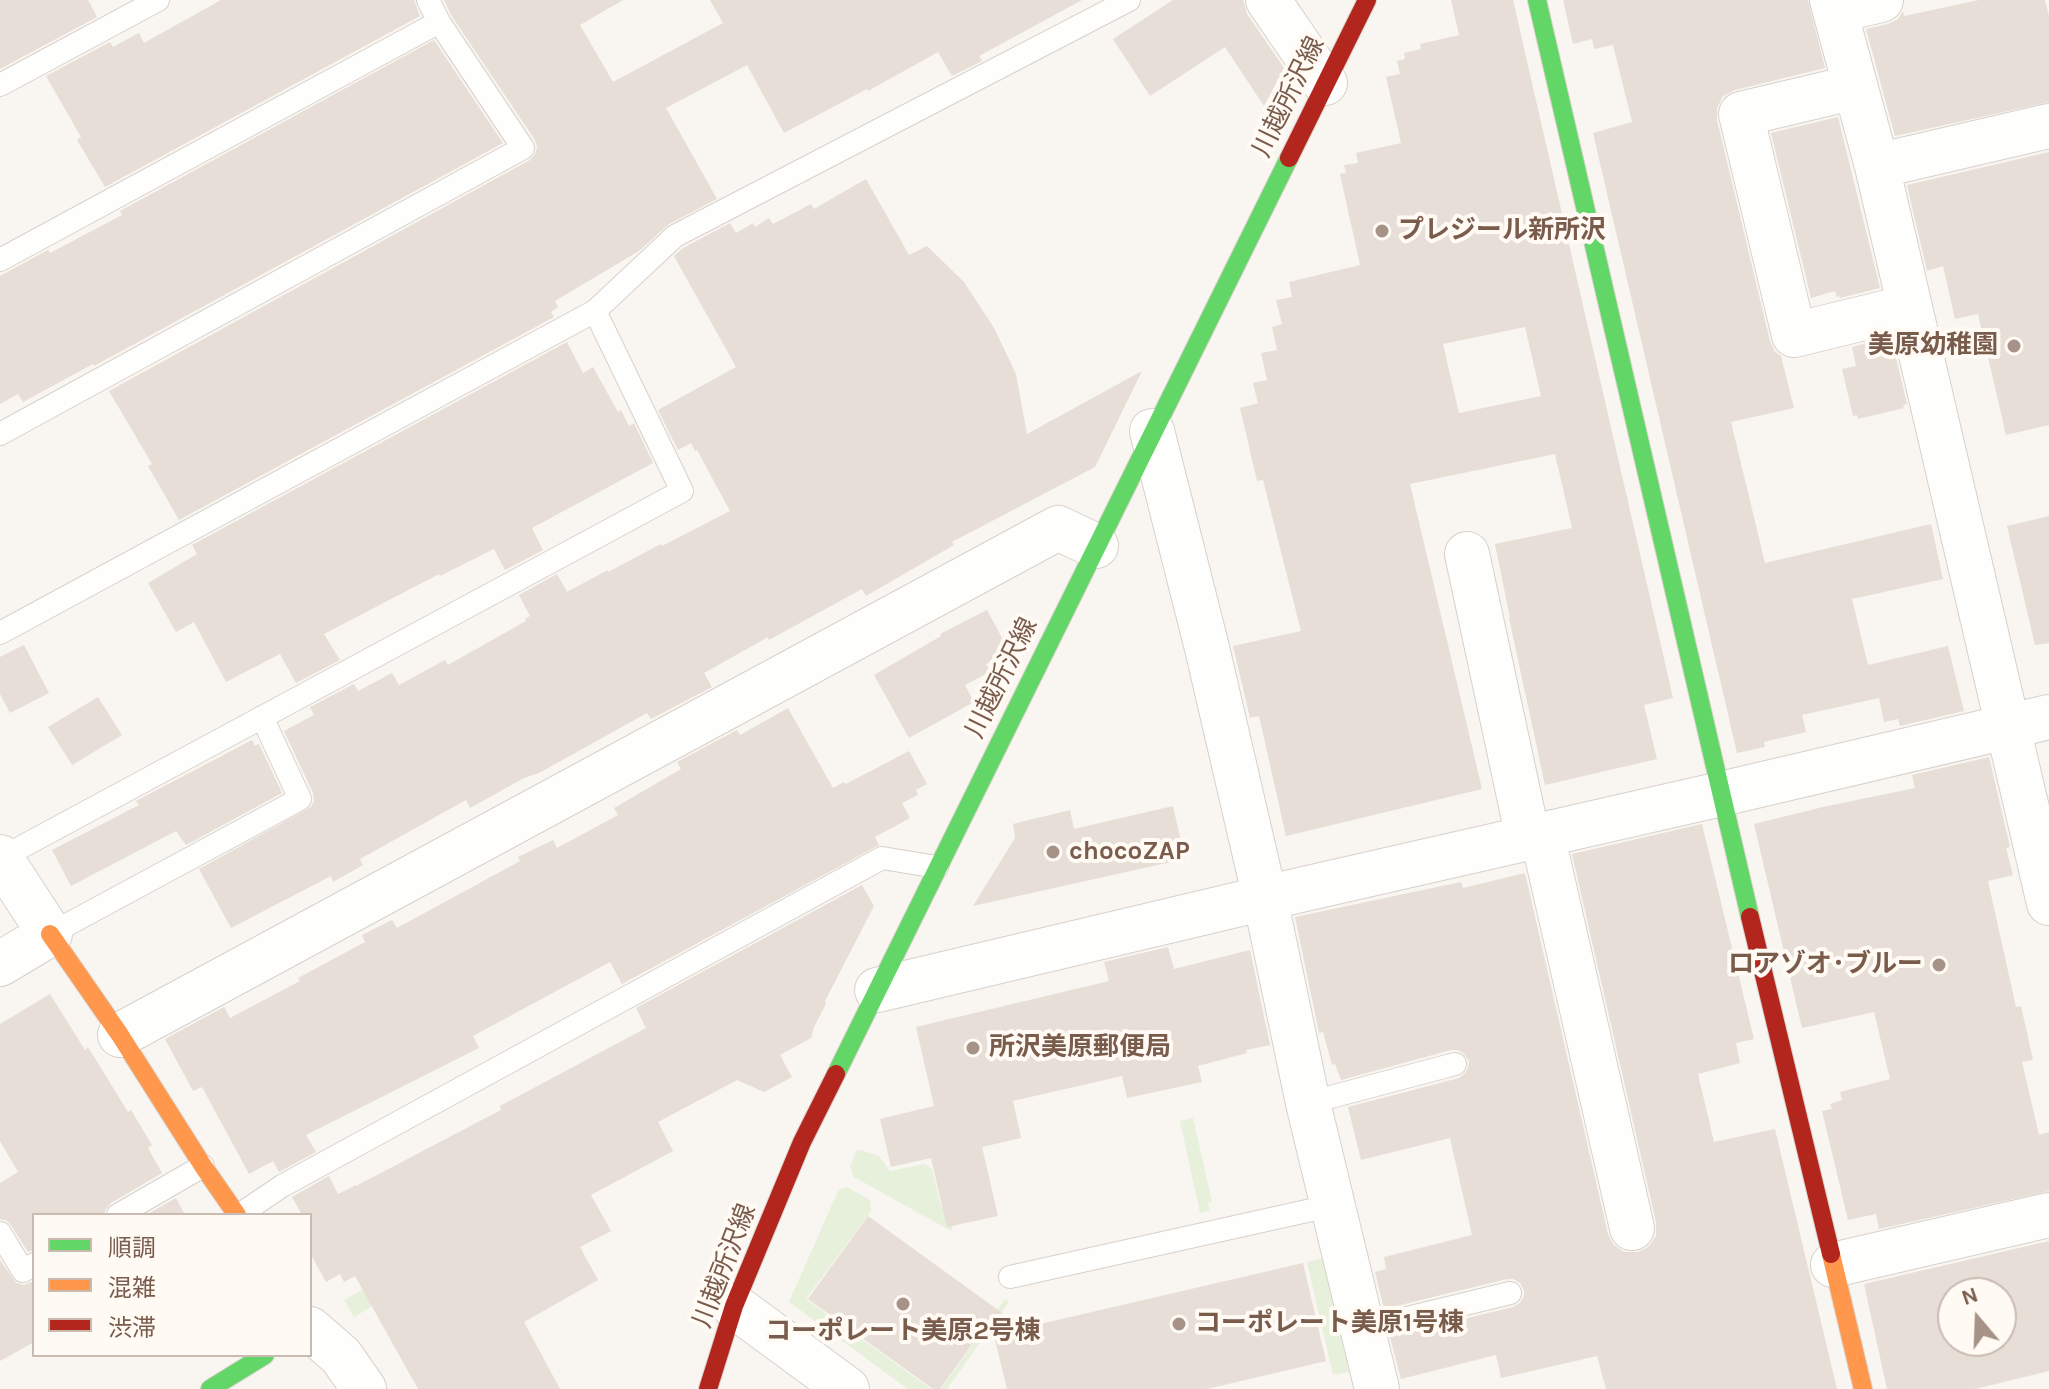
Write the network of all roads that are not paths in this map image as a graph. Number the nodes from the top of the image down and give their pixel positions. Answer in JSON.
{"nodes":[{"id":1,"x":158,"y":0,"type":"edge"},
{"id":2,"x":428,"y":0,"type":"edge"},
{"id":3,"x":1129,"y":0,"type":"edge"},
{"id":4,"x":1268,"y":0,"type":"edge"},
{"id":5,"x":1367,"y":0,"type":"edge"},
{"id":6,"x":1537,"y":0,"type":"edge"},
{"id":7,"x":1881,"y":0,"type":"edge"},
{"id":8,"x":1834,"y":5,"type":"edge"},
{"id":9,"x":439,"y":22,"type":"junction"},
{"id":10,"x":1325,"y":83,"type":"junction"},
{"id":11,"x":0,"y":85,"type":"edge"},
{"id":12,"x":1855,"y":87,"type":"junction"},
{"id":13,"x":2049,"y":126,"type":"edge"},
{"id":14,"x":1877,"y":166,"type":"junction"},
{"id":15,"x":0,"y":260,"type":"edge"},
{"id":16,"x":1909,"y":307,"type":"junction"},
{"id":17,"x":595,"y":311,"type":"junction"},
{"id":18,"x":1152,"y":431,"type":"junction"},
{"id":19,"x":0,"y":434,"type":"edge"},
{"id":20,"x":1096,"y":546,"type":"junction"},
{"id":21,"x":1467,"y":554,"type":"dead end"},
{"id":22,"x":0,"y":633,"type":"edge"},
{"id":23,"x":262,"y":717,"type":"junction"},
{"id":24,"x":2028,"y":722,"type":"edge"},
{"id":25,"x":1721,"y":794,"type":"junction"},
{"id":26,"x":1535,"y":836,"type":"junction"},
{"id":27,"x":0,"y":857,"type":"edge"},
{"id":28,"x":937,"y":867,"type":"junction"},
{"id":29,"x":1265,"y":898,"type":"junction"},
{"id":30,"x":2049,"y":903,"type":"edge"},
{"id":31,"x":50,"y":934,"type":"junction"},
{"id":32,"x":0,"y":964,"type":"edge"},
{"id":33,"x":877,"y":990,"type":"junction"},
{"id":34,"x":120,"y":1035,"type":"junction"},
{"id":35,"x":1455,"y":1064,"type":"dead end"},
{"id":36,"x":1308,"y":1103,"type":"junction"},
{"id":37,"x":203,"y":1166,"type":"junction"},
{"id":38,"x":1334,"y":1205,"type":"junction"},
{"id":39,"x":121,"y":1213,"type":"edge"},
{"id":40,"x":237,"y":1213,"type":"edge"},
{"id":41,"x":241,"y":1213,"type":"edge"},
{"id":42,"x":2049,"y":1215,"type":"edge"},
{"id":43,"x":1632,"y":1228,"type":"dead end"},
{"id":44,"x":0,"y":1233,"type":"edge"},
{"id":45,"x":32,"y":1265,"type":"edge"},
{"id":46,"x":1833,"y":1265,"type":"junction"},
{"id":47,"x":1010,"y":1277,"type":"dead end"},
{"id":48,"x":1510,"y":1293,"type":"dead end"},
{"id":49,"x":734,"y":1306,"type":"junction"},
{"id":50,"x":1362,"y":1329,"type":"junction"},
{"id":51,"x":312,"y":1331,"type":"edge"},
{"id":52,"x":262,"y":1357,"type":"edge"},
{"id":53,"x":210,"y":1389,"type":"edge"},
{"id":54,"x":364,"y":1389,"type":"edge"},
{"id":55,"x":708,"y":1389,"type":"edge"},
{"id":56,"x":847,"y":1389,"type":"edge"},
{"id":57,"x":1377,"y":1389,"type":"edge"},
{"id":58,"x":1863,"y":1389,"type":"edge"}],
"edges":[{"from":1,"to":11,"type":"lane"},
{"from":2,"to":9,"type":"lane"},
{"from":3,"to":17,"type":"lane"},
{"from":4,"to":10,"type":"street"},
{"from":5,"to":10,"type":"street","name":"川越所沢線"},
{"from":6,"to":25,"type":"street"},
{"from":7,"to":8,"type":"street"},
{"from":8,"to":12,"type":"street"},
{"from":9,"to":15,"type":"lane"},
{"from":9,"to":19,"type":"lane"},
{"from":10,"to":18,"type":"street","name":"川越所沢線"},
{"from":12,"to":14,"type":"street"},
{"from":12,"to":16,"type":"street"},
{"from":13,"to":14,"type":"street"},
{"from":14,"to":16,"type":"street"},
{"from":16,"to":24,"type":"street"},
{"from":17,"to":22,"type":"lane"},
{"from":17,"to":23,"type":"lane"},
{"from":18,"to":20,"type":"street","name":"川越所沢線"},
{"from":18,"to":29,"type":"street"},
{"from":20,"to":28,"type":"street","name":"川越所沢線"},
{"from":20,"to":34,"type":"street"},
{"from":21,"to":26,"type":"street"},
{"from":23,"to":27,"type":"lane"},
{"from":23,"to":31,"type":"lane"},
{"from":24,"to":25,"type":"street"},
{"from":24,"to":30,"type":"street"},
{"from":25,"to":26,"type":"street"},
{"from":25,"to":46,"type":"street"},
{"from":26,"to":29,"type":"street"},
{"from":26,"to":43,"type":"street"},
{"from":27,"to":31,"type":"street"},
{"from":28,"to":33,"type":"street","name":"川越所沢線"},
{"from":28,"to":41,"type":"lane"},
{"from":29,"to":33,"type":"street"},
{"from":29,"to":36,"type":"street"},
{"from":31,"to":32,"type":"street"},
{"from":31,"to":34,"type":"street"},
{"from":33,"to":49,"type":"street","name":"川越所沢線"},
{"from":34,"to":37,"type":"street"},
{"from":35,"to":36,"type":"lane"},
{"from":36,"to":38,"type":"street"},
{"from":37,"to":39,"type":"lane"},
{"from":37,"to":40,"type":"street"},
{"from":38,"to":47,"type":"lane"},
{"from":38,"to":50,"type":"street"},
{"from":42,"to":46,"type":"street"},
{"from":44,"to":45,"type":"lane"},
{"from":46,"to":58,"type":"street"},
{"from":48,"to":50,"type":"lane"},
{"from":49,"to":55,"type":"street","name":"川越所沢線"},
{"from":49,"to":56,"type":"street"},
{"from":50,"to":57,"type":"street"},
{"from":51,"to":54,"type":"street"},
{"from":52,"to":53,"type":"street"}]}
